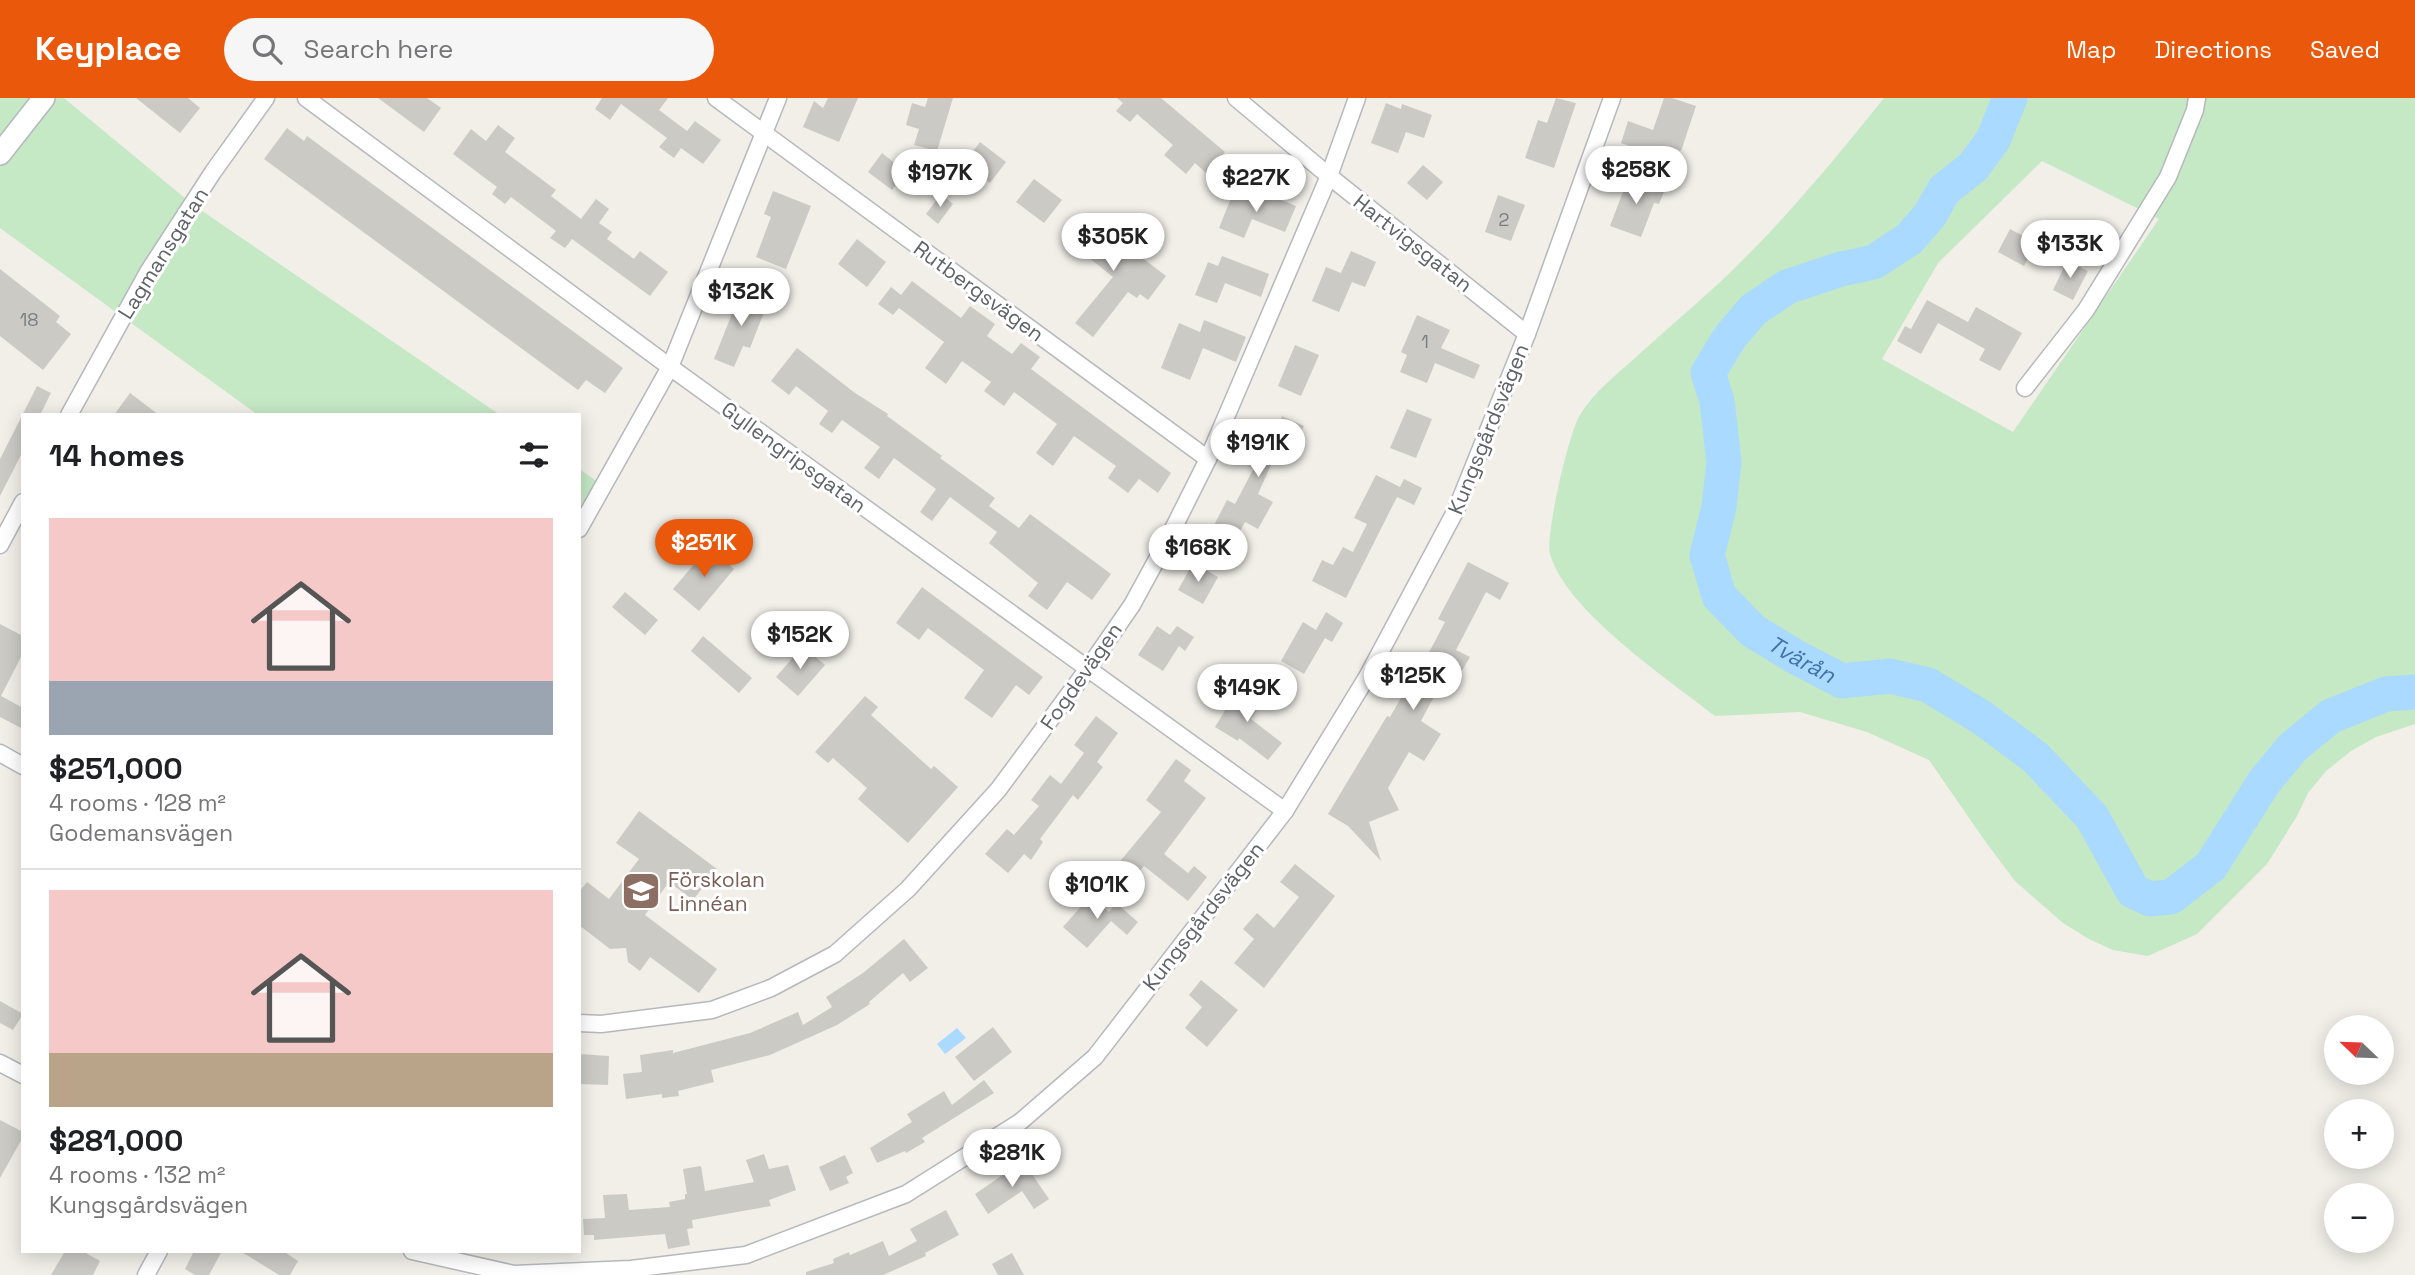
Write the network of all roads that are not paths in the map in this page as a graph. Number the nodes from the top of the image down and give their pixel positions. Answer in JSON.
{"nodes":[{"id":1,"x":44,"y":98,"type":"edge"},
{"id":2,"x":266,"y":98,"type":"edge"},
{"id":3,"x":306,"y":98,"type":"edge"},
{"id":4,"x":716,"y":98,"type":"edge"},
{"id":5,"x":778,"y":98,"type":"edge"},
{"id":6,"x":1236,"y":98,"type":"edge"},
{"id":7,"x":1357,"y":98,"type":"edge"},
{"id":8,"x":1612,"y":98,"type":"edge"},
{"id":9,"x":2197,"y":98,"type":"edge"},
{"id":10,"x":763,"y":133,"type":"junction"},
{"id":11,"x":0,"y":154,"type":"edge"},
{"id":12,"x":1329,"y":176,"type":"junction"},
{"id":13,"x":1527,"y":334,"type":"junction"},
{"id":14,"x":670,"y":367,"type":"junction"},
{"id":15,"x":2025,"y":387,"type":"dead end"},
{"id":16,"x":70,"y":413,"type":"edge"},
{"id":17,"x":1208,"y":459,"type":"junction"},
{"id":18,"x":21,"y":506,"type":"edge"},
{"id":19,"x":581,"y":525,"type":"edge"},
{"id":20,"x":0,"y":545,"type":"edge"},
{"id":21,"x":1087,"y":670,"type":"junction"},
{"id":22,"x":0,"y":753,"type":"edge"},
{"id":23,"x":21,"y":765,"type":"edge"},
{"id":24,"x":1285,"y":811,"type":"junction"},
{"id":25,"x":581,"y":1023,"type":"edge"},
{"id":26,"x":0,"y":1063,"type":"edge"},
{"id":27,"x":21,"y":1074,"type":"edge"},
{"id":28,"x":158,"y":1253,"type":"edge"},
{"id":29,"x":420,"y":1253,"type":"edge"},
{"id":30,"x":146,"y":1275,"type":"edge"},
{"id":31,"x":514,"y":1275,"type":"edge"}],
"edges":[{"from":1,"to":11,"type":"street"},
{"from":2,"to":16,"type":"street","name":"Lagmansgatan"},
{"from":3,"to":14,"type":"street","name":"Gyllengripsgatan"},
{"from":4,"to":10,"type":"street","name":"Rutbergsvägen"},
{"from":5,"to":10,"type":"street"},
{"from":6,"to":12,"type":"street","name":"Hartvigsgatan"},
{"from":7,"to":12,"type":"street","name":"Fogdevägen"},
{"from":8,"to":13,"type":"street","name":"Kungsgårdsvägen"},
{"from":9,"to":15,"type":"street"},
{"from":10,"to":14,"type":"street"},
{"from":10,"to":17,"type":"street","name":"Rutbergsvägen"},
{"from":12,"to":13,"type":"street","name":"Hartvigsgatan"},
{"from":12,"to":17,"type":"street","name":"Fogdevägen"},
{"from":13,"to":24,"type":"street","name":"Kungsgårdsvägen"},
{"from":14,"to":19,"type":"street"},
{"from":14,"to":21,"type":"street","name":"Gyllengripsgatan"},
{"from":17,"to":21,"type":"street","name":"Fogdevägen"},
{"from":18,"to":20,"type":"street"},
{"from":21,"to":24,"type":"street","name":"Gyllengripsgatan"},
{"from":21,"to":25,"type":"street","name":"Fogdevägen"},
{"from":22,"to":23,"type":"street"},
{"from":24,"to":31,"type":"street","name":"Kungsgårdsvägen"},
{"from":26,"to":27,"type":"street"},
{"from":28,"to":30,"type":"street"},
{"from":29,"to":31,"type":"street","name":"Kungsgårdsvägen"}]}
